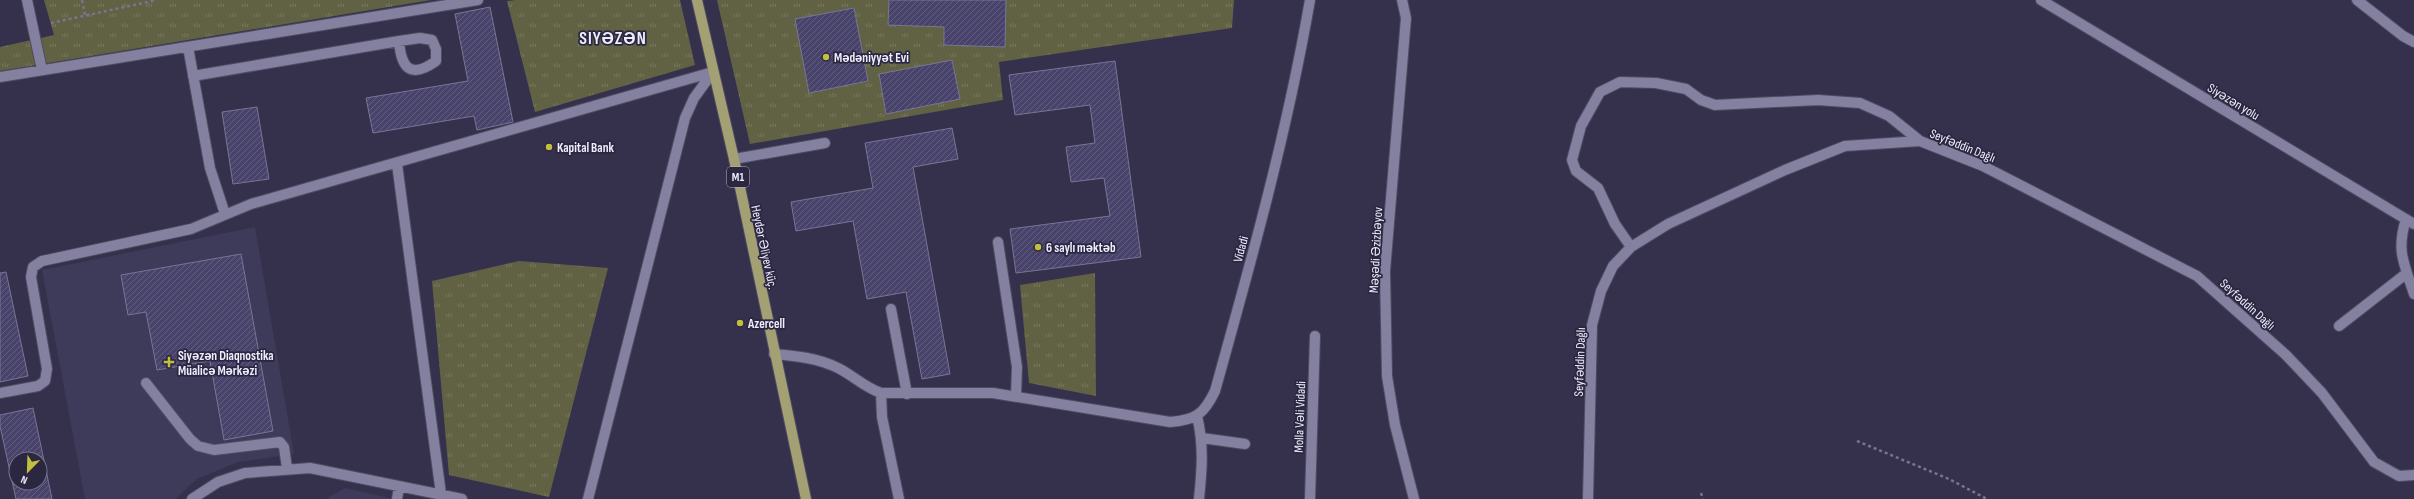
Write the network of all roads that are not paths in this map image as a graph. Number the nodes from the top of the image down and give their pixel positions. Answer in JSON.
{"nodes":[{"id":1,"x":27,"y":0,"type":"edge"},
{"id":2,"x":478,"y":0,"type":"edge"},
{"id":3,"x":697,"y":0,"type":"edge"},
{"id":4,"x":1310,"y":0,"type":"edge"},
{"id":5,"x":1402,"y":0,"type":"edge"},
{"id":6,"x":2041,"y":0,"type":"edge"},
{"id":7,"x":2357,"y":0,"type":"edge"},
{"id":8,"x":399,"y":41,"type":"dead end"},
{"id":9,"x":2414,"y":42,"type":"edge"},
{"id":10,"x":188,"y":47,"type":"junction"},
{"id":11,"x":42,"y":70,"type":"junction"},
{"id":12,"x":713,"y":72,"type":"junction"},
{"id":13,"x":192,"y":76,"type":"junction"},
{"id":14,"x":0,"y":77,"type":"edge"},
{"id":15,"x":1920,"y":141,"type":"junction"},
{"id":16,"x":825,"y":143,"type":"dead end"},
{"id":17,"x":734,"y":159,"type":"junction"},
{"id":18,"x":397,"y":164,"type":"junction"},
{"id":19,"x":225,"y":214,"type":"junction"},
{"id":20,"x":2410,"y":221,"type":"edge"},
{"id":21,"x":998,"y":242,"type":"dead end"},
{"id":22,"x":1631,"y":247,"type":"junction"},
{"id":23,"x":2407,"y":273,"type":"junction"},
{"id":24,"x":2414,"y":294,"type":"edge"},
{"id":25,"x":890,"y":309,"type":"dead end"},
{"id":26,"x":2339,"y":326,"type":"dead end"},
{"id":27,"x":1315,"y":336,"type":"dead end"},
{"id":28,"x":774,"y":354,"type":"junction"},
{"id":29,"x":146,"y":383,"type":"dead end"},
{"id":30,"x":0,"y":393,"type":"edge"},
{"id":31,"x":882,"y":393,"type":"junction"},
{"id":32,"x":906,"y":394,"type":"junction"},
{"id":33,"x":1016,"y":396,"type":"junction"},
{"id":34,"x":1197,"y":416,"type":"junction"},
{"id":35,"x":1202,"y":438,"type":"junction"},
{"id":36,"x":1245,"y":444,"type":"dead end"},
{"id":37,"x":287,"y":468,"type":"junction"},
{"id":38,"x":2414,"y":475,"type":"edge"},
{"id":39,"x":399,"y":487,"type":"junction"},
{"id":40,"x":441,"y":494,"type":"junction"},
{"id":41,"x":592,"y":497,"type":"edge"},
{"id":42,"x":192,"y":499,"type":"edge"},
{"id":43,"x":397,"y":499,"type":"edge"},
{"id":44,"x":462,"y":499,"type":"edge"},
{"id":45,"x":806,"y":499,"type":"edge"},
{"id":46,"x":899,"y":499,"type":"edge"},
{"id":47,"x":1199,"y":499,"type":"edge"},
{"id":48,"x":1310,"y":499,"type":"edge"},
{"id":49,"x":1414,"y":499,"type":"edge"},
{"id":50,"x":1588,"y":499,"type":"edge"}],
"edges":[{"from":1,"to":11,"type":"street"},
{"from":2,"to":10,"type":"street"},
{"from":3,"to":12,"type":"main road","name":"Heydər Əliyev küç.","number":"M1"},
{"from":4,"to":34,"type":"street","name":"Vidadi"},
{"from":5,"to":49,"type":"street","name":"Məşədi Əzizbəyov"},
{"from":6,"to":20,"type":"street","name":"Siyəzən yolu"},
{"from":7,"to":9,"type":"street"},
{"from":8,"to":13,"type":"street"},
{"from":10,"to":11,"type":"street"},
{"from":10,"to":13,"type":"street"},
{"from":11,"to":14,"type":"street"},
{"from":12,"to":17,"type":"main road","name":"Heydər Əliyev küç.","number":"M1"},
{"from":12,"to":18,"type":"street"},
{"from":12,"to":41,"type":"street"},
{"from":13,"to":19,"type":"street"},
{"from":15,"to":22,"type":"street","name":"Seyfəddin Dağlı"},
{"from":15,"to":22,"type":"street"},
{"from":15,"to":38,"type":"street","name":"Seyfəddin Dağlı"},
{"from":16,"to":17,"type":"street"},
{"from":17,"to":28,"type":"main road","name":"Heydər Əliyev küç.","number":"M1"},
{"from":18,"to":19,"type":"street"},
{"from":18,"to":40,"type":"street"},
{"from":19,"to":30,"type":"street"},
{"from":20,"to":23,"type":"street"},
{"from":21,"to":33,"type":"street"},
{"from":22,"to":50,"type":"street","name":"Seyfəddin Dağlı"},
{"from":23,"to":24,"type":"street"},
{"from":23,"to":26,"type":"street"},
{"from":25,"to":32,"type":"street"},
{"from":27,"to":48,"type":"street","name":"Molla Vəli Vidadi"},
{"from":28,"to":31,"type":"street"},
{"from":28,"to":45,"type":"main road","name":"Heydər Əliyev küç.","number":"M1"},
{"from":29,"to":37,"type":"street"},
{"from":31,"to":32,"type":"street"},
{"from":31,"to":46,"type":"street"},
{"from":32,"to":33,"type":"street"},
{"from":33,"to":34,"type":"street"},
{"from":34,"to":35,"type":"street"},
{"from":35,"to":36,"type":"street"},
{"from":35,"to":47,"type":"street"},
{"from":37,"to":39,"type":"street"},
{"from":37,"to":42,"type":"street"},
{"from":39,"to":40,"type":"street"},
{"from":39,"to":43,"type":"street"},
{"from":40,"to":44,"type":"street"}]}
